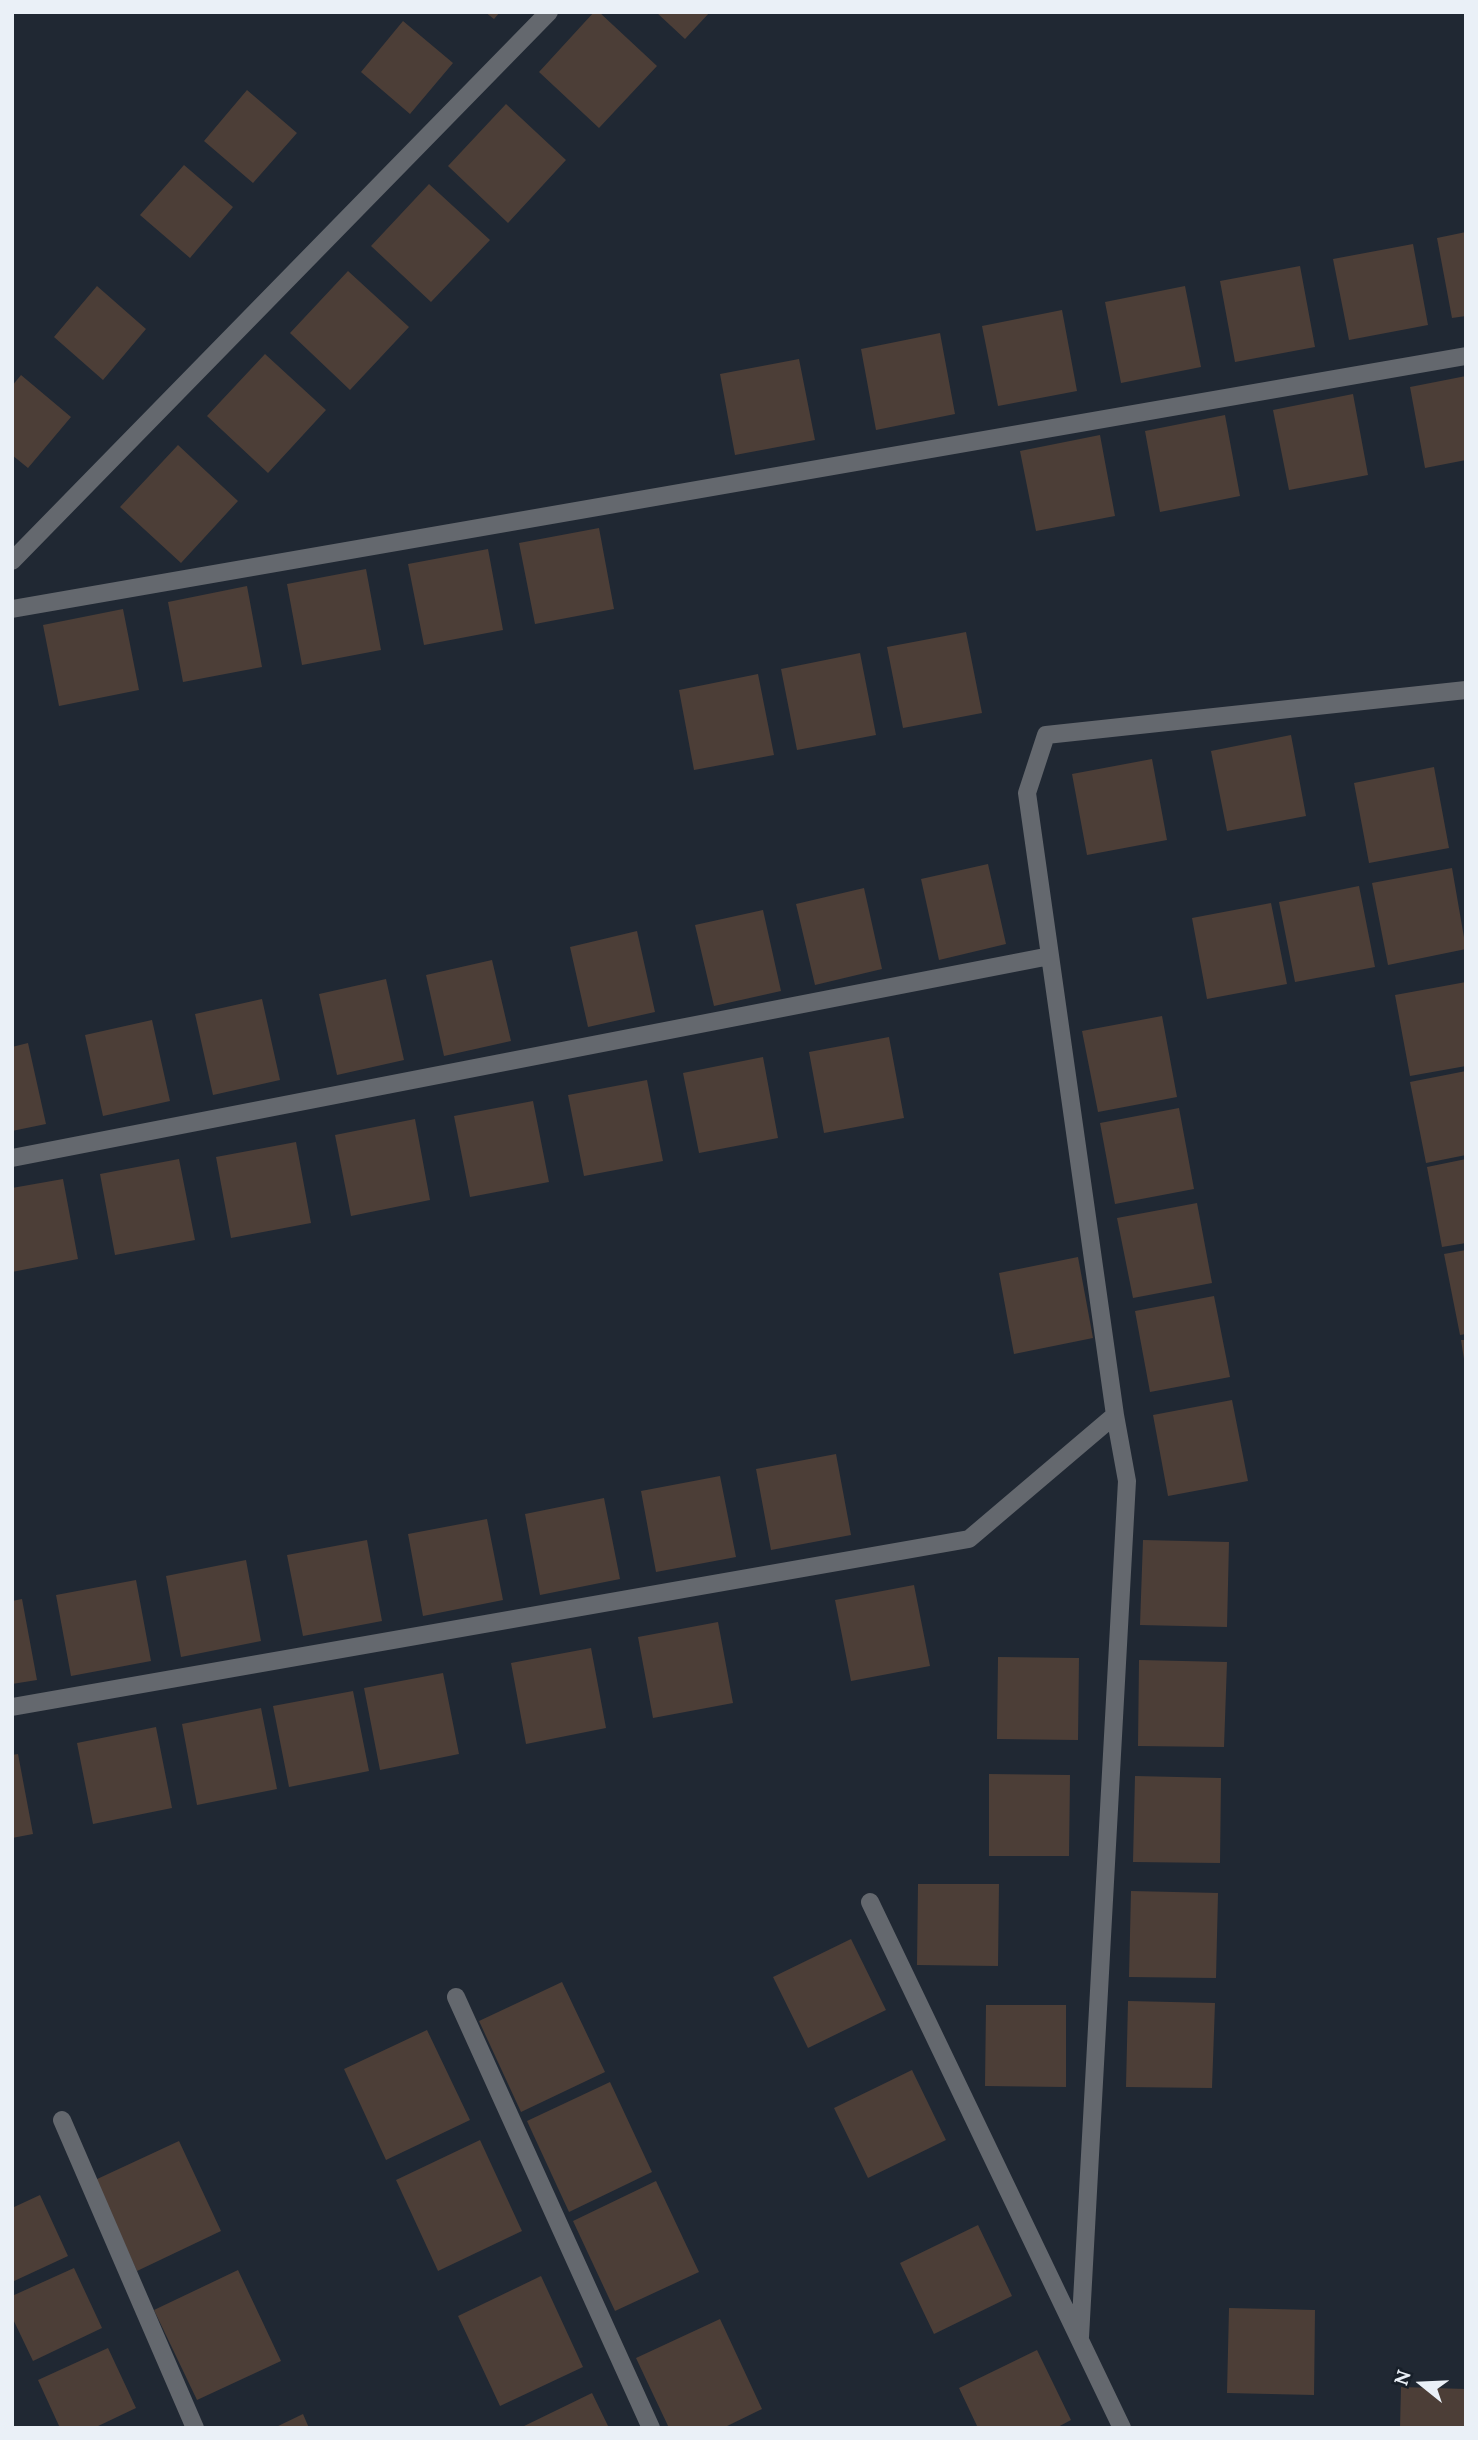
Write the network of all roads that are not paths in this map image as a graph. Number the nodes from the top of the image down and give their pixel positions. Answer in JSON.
{"nodes":[{"id":1,"x":550,"y":12,"type":"edge"},
{"id":2,"x":1466,"y":356,"type":"edge"},
{"id":3,"x":12,"y":561,"type":"edge"},
{"id":4,"x":12,"y":608,"type":"edge"},
{"id":5,"x":1466,"y":690,"type":"edge"},
{"id":6,"x":1050,"y":956,"type":"junction"},
{"id":7,"x":12,"y":1158,"type":"edge"},
{"id":8,"x":1115,"y":1415,"type":"junction"},
{"id":9,"x":12,"y":1707,"type":"edge"},
{"id":10,"x":870,"y":1902,"type":"dead end"},
{"id":11,"x":456,"y":1997,"type":"dead end"},
{"id":12,"x":62,"y":2120,"type":"dead end"},
{"id":13,"x":1080,"y":2337,"type":"junction"},
{"id":14,"x":195,"y":2428,"type":"edge"},
{"id":15,"x":651,"y":2428,"type":"edge"},
{"id":16,"x":1122,"y":2428,"type":"edge"}],
"edges":[{"from":1,"to":3,"type":"street"},
{"from":2,"to":4,"type":"street"},
{"from":5,"to":6,"type":"street"},
{"from":6,"to":7,"type":"street"},
{"from":6,"to":8,"type":"street"},
{"from":8,"to":9,"type":"street"},
{"from":8,"to":13,"type":"street"},
{"from":10,"to":13,"type":"street"},
{"from":11,"to":15,"type":"street"},
{"from":12,"to":14,"type":"street"},
{"from":13,"to":16,"type":"street"}]}
